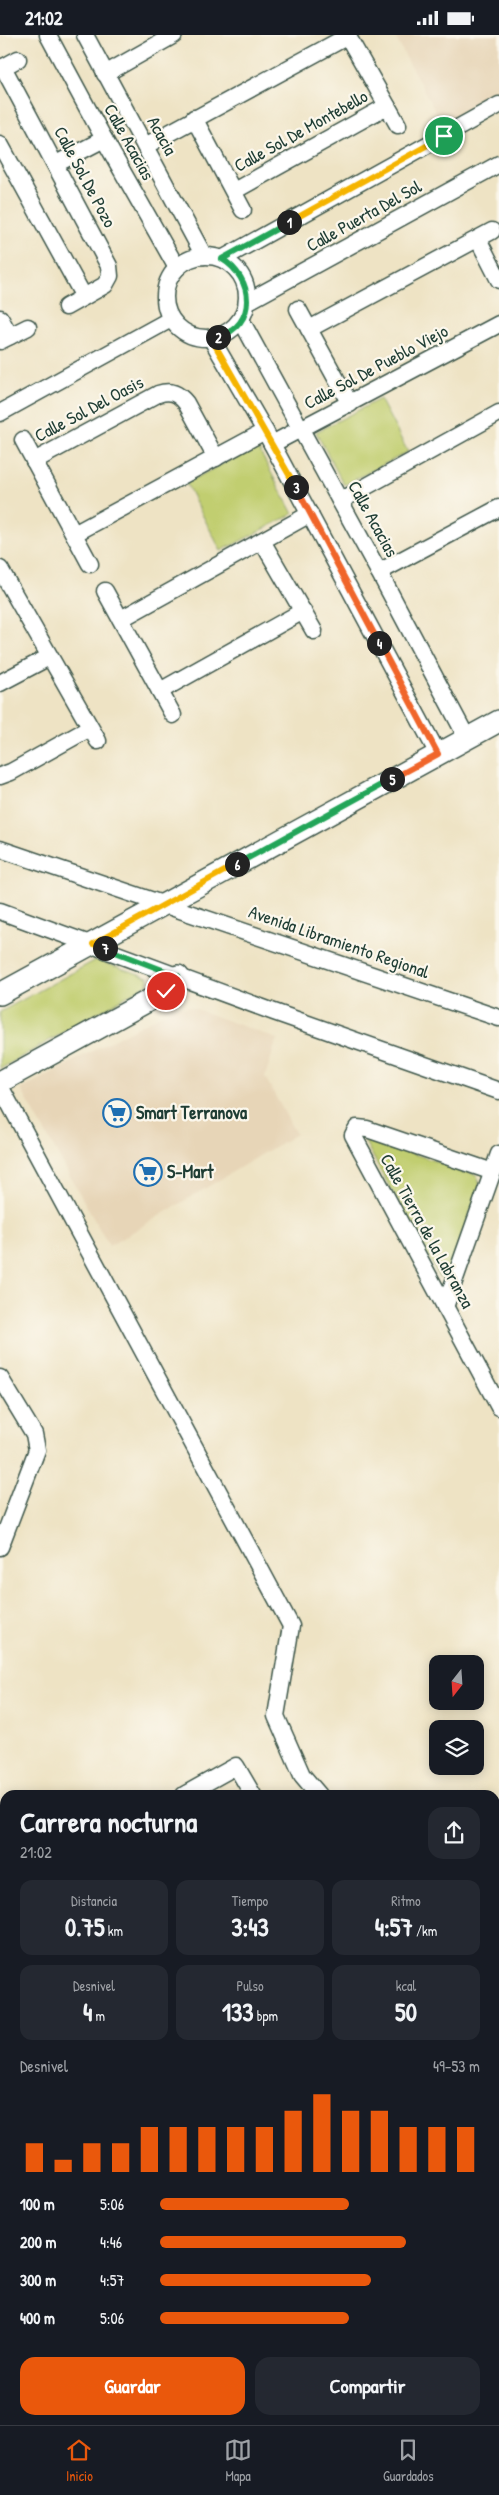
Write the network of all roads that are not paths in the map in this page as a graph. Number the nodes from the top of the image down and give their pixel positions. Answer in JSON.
{"nodes":[{"id":1,"x":48,"y":35,"type":"edge"},
{"id":2,"x":85,"y":35,"type":"edge"},
{"id":3,"x":174,"y":35,"type":"edge"},
{"id":4,"x":347,"y":36,"type":"edge"},
{"id":5,"x":151,"y":40,"type":"edge"},
{"id":6,"x":18,"y":59,"type":"dead end"},
{"id":7,"x":2,"y":68,"type":"edge"},
{"id":8,"x":105,"y":74,"type":"junction"},
{"id":9,"x":499,"y":105,"type":"edge"},
{"id":10,"x":387,"y":106,"type":"junction"},
{"id":11,"x":194,"y":118,"type":"junction"},
{"id":12,"x":398,"y":125,"type":"dead end"},
{"id":13,"x":104,"y":139,"type":"junction"},
{"id":14,"x":0,"y":144,"type":"edge"},
{"id":15,"x":145,"y":146,"type":"junction"},
{"id":16,"x":56,"y":164,"type":"junction"},
{"id":17,"x":499,"y":164,"type":"edge"},
{"id":18,"x":234,"y":191,"type":"junction"},
{"id":19,"x":243,"y":210,"type":"dead end"},
{"id":20,"x":204,"y":256,"type":"junction"},
{"id":21,"x":222,"y":259,"type":"junction"},
{"id":22,"x":177,"y":267,"type":"junction"},
{"id":23,"x":499,"y":280,"type":"edge"},
{"id":24,"x":84,"y":297,"type":"junction"},
{"id":25,"x":247,"y":303,"type":"junction"},
{"id":26,"x":66,"y":307,"type":"dead end"},
{"id":27,"x":298,"y":309,"type":"dead end"},
{"id":28,"x":0,"y":318,"type":"edge"},
{"id":29,"x":171,"y":319,"type":"junction"},
{"id":30,"x":241,"y":320,"type":"junction"},
{"id":31,"x":499,"y":324,"type":"edge"},
{"id":32,"x":28,"y":327,"type":"dead end"},
{"id":33,"x":309,"y":329,"type":"junction"},
{"id":34,"x":211,"y":338,"type":"junction"},
{"id":35,"x":5,"y":339,"type":"edge"},
{"id":36,"x":350,"y":404,"type":"junction"},
{"id":37,"x":0,"y":413,"type":"edge"},
{"id":38,"x":499,"y":413,"type":"edge"},
{"id":39,"x":302,"y":430,"type":"junction"},
{"id":40,"x":269,"y":438,"type":"junction"},
{"id":41,"x":23,"y":440,"type":"dead end"},
{"id":42,"x":216,"y":458,"type":"junction"},
{"id":43,"x":34,"y":461,"type":"junction"},
{"id":44,"x":340,"y":501,"type":"junction"},
{"id":45,"x":499,"y":508,"type":"edge"},
{"id":46,"x":310,"y":514,"type":"junction"},
{"id":47,"x":74,"y":534,"type":"junction"},
{"id":48,"x":262,"y":541,"type":"junction"},
{"id":49,"x":90,"y":564,"type":"dead end"},
{"id":50,"x":1,"y":572,"type":"edge"},
{"id":51,"x":379,"y":572,"type":"junction"},
{"id":52,"x":105,"y":591,"type":"dead end"},
{"id":53,"x":303,"y":611,"type":"junction"},
{"id":54,"x":121,"y":619,"type":"junction"},
{"id":55,"x":314,"y":631,"type":"dead end"},
{"id":56,"x":49,"y":657,"type":"junction"},
{"id":57,"x":0,"y":683,"type":"edge"},
{"id":58,"x":160,"y":691,"type":"junction"},
{"id":59,"x":173,"y":715,"type":"dead end"},
{"id":60,"x":499,"y":721,"type":"edge"},
{"id":61,"x":467,"y":738,"type":"junction"},
{"id":62,"x":438,"y":754,"type":"junction"},
{"id":63,"x":0,"y":776,"type":"edge"},
{"id":64,"x":0,"y":849,"type":"edge"},
{"id":65,"x":165,"y":904,"type":"junction"},
{"id":66,"x":0,"y":911,"type":"edge"},
{"id":67,"x":93,"y":944,"type":"junction"},
{"id":68,"x":178,"y":976,"type":"junction"},
{"id":69,"x":0,"y":994,"type":"edge"},
{"id":70,"x":499,"y":1018,"type":"edge"},
{"id":71,"x":0,"y":1084,"type":"edge"},
{"id":72,"x":499,"y":1091,"type":"edge"},
{"id":73,"x":499,"y":1154,"type":"edge"},
{"id":74,"x":493,"y":1172,"type":"junction"},
{"id":75,"x":445,"y":1307,"type":"junction"},
{"id":76,"x":0,"y":1378,"type":"edge"},
{"id":77,"x":499,"y":1407,"type":"edge"},
{"id":78,"x":0,"y":1547,"type":"edge"},
{"id":79,"x":193,"y":1790,"type":"edge"},
{"id":80,"x":250,"y":1790,"type":"edge"},
{"id":81,"x":315,"y":1790,"type":"edge"}],
"edges":[{"from":1,"to":13,"type":"street","name":"Calle Acacias"},
{"from":2,"to":8,"type":"street","name":"Acacia"},
{"from":3,"to":5,"type":"street"},
{"from":4,"to":10,"type":"street","name":"Calle Sol De Montebello"},
{"from":4,"to":11,"type":"street","name":"Calle Sol De Montebello"},
{"from":5,"to":8,"type":"street"},
{"from":6,"to":7,"type":"street","name":"Calle Sol De Pozo"},
{"from":7,"to":16,"type":"street","name":"Calle Sol De Pozo"},
{"from":8,"to":15,"type":"street","name":"Acacia"},
{"from":9,"to":21,"type":"street","name":"Calle Puerta Del Sol"},
{"from":10,"to":12,"type":"street","name":"Calle Sol De Montebello"},
{"from":10,"to":18,"type":"street","name":"Calle Sol De Montebello"},
{"from":11,"to":15,"type":"street","name":"Calle Sol De Montebello"},
{"from":11,"to":18,"type":"street","name":"Calle Sol De Montebello"},
{"from":13,"to":16,"type":"street"},
{"from":13,"to":22,"type":"street","name":"Calle Acacias"},
{"from":14,"to":24,"type":"street"},
{"from":15,"to":20,"type":"street","name":"Acacia"},
{"from":16,"to":24,"type":"street","name":"Calle Sol De Pozo"},
{"from":17,"to":25,"type":"street","name":"Calle Puerta Del Sol"},
{"from":18,"to":19,"type":"street","name":"Calle Sol De Montebello"},
{"from":20,"to":21,"type":"street"},
{"from":20,"to":22,"type":"street"},
{"from":21,"to":25,"type":"street"},
{"from":22,"to":29,"type":"street"},
{"from":23,"to":33,"type":"street"},
{"from":24,"to":26,"type":"street","name":"Calle Sol De Pozo"},
{"from":25,"to":30,"type":"street"},
{"from":27,"to":33,"type":"street"},
{"from":28,"to":35,"type":"street"},
{"from":29,"to":34,"type":"street"},
{"from":29,"to":37,"type":"street"},
{"from":30,"to":34,"type":"street"},
{"from":30,"to":39,"type":"street","name":"Calle Acacias"},
{"from":31,"to":36,"type":"street","name":"Calle Sol De Pueblo Viejo"},
{"from":32,"to":35,"type":"street"},
{"from":33,"to":36,"type":"street"},
{"from":34,"to":40,"type":"street"},
{"from":36,"to":39,"type":"street","name":"Calle Sol De Pueblo Viejo"},
{"from":38,"to":44,"type":"street"},
{"from":39,"to":40,"type":"street","name":"Calle Sol De Pueblo Viejo"},
{"from":39,"to":44,"type":"street","name":"Calle Acacias"},
{"from":40,"to":42,"type":"street"},
{"from":40,"to":46,"type":"street"},
{"from":41,"to":43,"type":"street","name":"Calle Sol Del Oasis"},
{"from":42,"to":43,"type":"street","name":"Calle Sol Del Oasis"},
{"from":42,"to":47,"type":"street"},
{"from":43,"to":47,"type":"street","name":"Calle Sol Del Oasis"},
{"from":44,"to":51,"type":"street","name":"Calle Acacias"},
{"from":45,"to":51,"type":"street"},
{"from":46,"to":48,"type":"street"},
{"from":46,"to":62,"type":"street"},
{"from":47,"to":49,"type":"street","name":"Calle Sol Del Oasis"},
{"from":48,"to":53,"type":"street"},
{"from":48,"to":54,"type":"street"},
{"from":50,"to":56,"type":"street"},
{"from":51,"to":61,"type":"street","name":"Calle Acacias"},
{"from":52,"to":54,"type":"street"},
{"from":53,"to":55,"type":"street"},
{"from":53,"to":58,"type":"street"},
{"from":54,"to":58,"type":"street"},
{"from":56,"to":57,"type":"street"},
{"from":56,"to":63,"type":"street"},
{"from":58,"to":59,"type":"street"},
{"from":60,"to":61,"type":"main road"},
{"from":61,"to":62,"type":"main road"},
{"from":62,"to":65,"type":"main road"},
{"from":64,"to":65,"type":"street","name":"Avenida Libramiento Regional"},
{"from":65,"to":67,"type":"main road"},
{"from":65,"to":70,"type":"street","name":"Avenida Libramiento Regional"},
{"from":66,"to":67,"type":"street"},
{"from":67,"to":68,"type":"street"},
{"from":67,"to":69,"type":"main road"},
{"from":68,"to":71,"type":"main road"},
{"from":68,"to":72,"type":"street"},
{"from":71,"to":81,"type":"street"},
{"from":73,"to":74,"type":"street"},
{"from":74,"to":75,"type":"street"},
{"from":74,"to":75,"type":"street","name":"Calle Tierra de la Labranza"},
{"from":75,"to":77,"type":"street","name":"Calle Tierra de la Labranza"},
{"from":76,"to":78,"type":"street"},
{"from":79,"to":80,"type":"street"}]}
